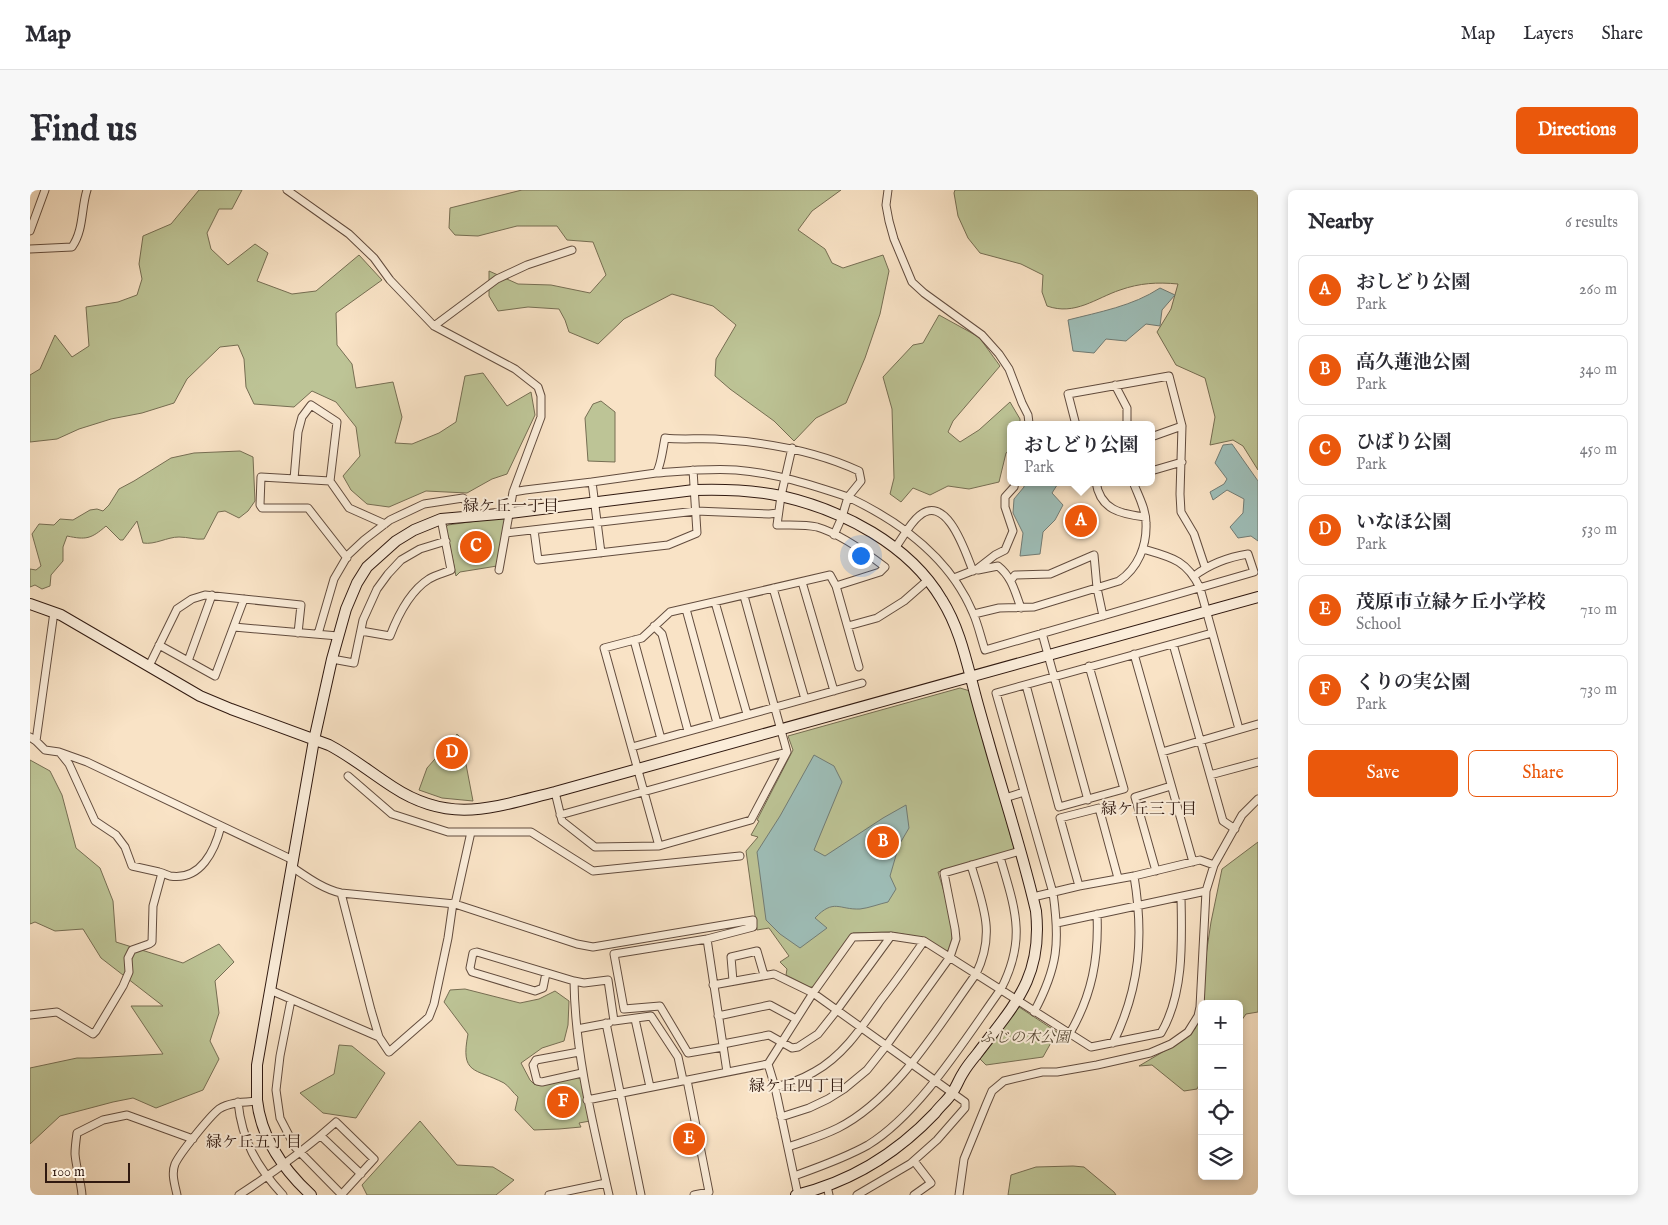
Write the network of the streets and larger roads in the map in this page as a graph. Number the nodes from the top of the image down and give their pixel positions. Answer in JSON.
{"nodes":[{"id":1,"x":45,"y":190,"type":"edge"},
{"id":2,"x":87,"y":190,"type":"edge"},
{"id":3,"x":287,"y":190,"type":"edge"},
{"id":4,"x":888,"y":190,"type":"edge"},
{"id":5,"x":30,"y":231,"type":"edge"},
{"id":6,"x":30,"y":249,"type":"edge"},
{"id":7,"x":572,"y":250,"type":"dead end"},
{"id":8,"x":434,"y":326,"type":"junction"},
{"id":9,"x":1114,"y":385,"type":"junction"},
{"id":10,"x":1029,"y":421,"type":"edge"},
{"id":11,"x":1075,"y":421,"type":"edge"},
{"id":12,"x":1125,"y":421,"type":"edge"},
{"id":13,"x":1182,"y":426,"type":"junction"},
{"id":14,"x":1155,"y":436,"type":"edge"},
{"id":15,"x":792,"y":448,"type":"junction"},
{"id":16,"x":1182,"y":462,"type":"junction"},
{"id":17,"x":693,"y":470,"type":"junction"},
{"id":18,"x":1155,"y":470,"type":"edge"},
{"id":19,"x":656,"y":473,"type":"junction"},
{"id":20,"x":786,"y":478,"type":"junction"},
{"id":21,"x":294,"y":479,"type":"junction"},
{"id":22,"x":330,"y":481,"type":"junction"},
{"id":23,"x":592,"y":482,"type":"junction"},
{"id":24,"x":1014,"y":486,"type":"edge"},
{"id":25,"x":1098,"y":486,"type":"edge"},
{"id":26,"x":1134,"y":486,"type":"edge"},
{"id":27,"x":694,"y":490,"type":"junction"},
{"id":28,"x":513,"y":492,"type":"junction"},
{"id":29,"x":781,"y":496,"type":"junction"},
{"id":30,"x":848,"y":497,"type":"junction"},
{"id":31,"x":595,"y":502,"type":"junction"},
{"id":32,"x":696,"y":511,"type":"junction"},
{"id":33,"x":510,"y":512,"type":"junction"},
{"id":34,"x":778,"y":513,"type":"junction"},
{"id":35,"x":471,"y":516,"type":"junction"},
{"id":36,"x":842,"y":517,"type":"junction"},
{"id":37,"x":1145,"y":517,"type":"junction"},
{"id":38,"x":441,"y":519,"type":"junction"},
{"id":39,"x":597,"y":522,"type":"junction"},
{"id":40,"x":385,"y":524,"type":"junction"},
{"id":41,"x":534,"y":530,"type":"junction"},
{"id":42,"x":907,"y":532,"type":"junction"},
{"id":43,"x":506,"y":533,"type":"junction"},
{"id":44,"x":834,"y":535,"type":"junction"},
{"id":45,"x":446,"y":541,"type":"junction"},
{"id":46,"x":895,"y":548,"type":"junction"},
{"id":47,"x":1143,"y":549,"type":"junction"},
{"id":48,"x":601,"y":554,"type":"junction"},
{"id":49,"x":347,"y":558,"type":"junction"},
{"id":50,"x":1205,"y":567,"type":"junction"},
{"id":51,"x":500,"y":570,"type":"dead end"},
{"id":52,"x":975,"y":570,"type":"junction"},
{"id":53,"x":1194,"y":576,"type":"junction"},
{"id":54,"x":954,"y":578,"type":"junction"},
{"id":55,"x":928,"y":580,"type":"junction"},
{"id":56,"x":1011,"y":580,"type":"junction"},
{"id":57,"x":802,"y":582,"type":"junction"},
{"id":58,"x":836,"y":586,"type":"junction"},
{"id":59,"x":773,"y":588,"type":"junction"},
{"id":60,"x":1097,"y":588,"type":"junction"},
{"id":61,"x":1200,"y":588,"type":"junction"},
{"id":62,"x":212,"y":595,"type":"junction"},
{"id":63,"x":744,"y":596,"type":"junction"},
{"id":64,"x":1258,"y":597,"type":"edge"},
{"id":65,"x":244,"y":599,"type":"junction"},
{"id":66,"x":715,"y":602,"type":"junction"},
{"id":67,"x":30,"y":604,"type":"edge"},
{"id":68,"x":1021,"y":608,"type":"junction"},
{"id":69,"x":686,"y":609,"type":"junction"},
{"id":70,"x":1206,"y":610,"type":"junction"},
{"id":71,"x":54,"y":612,"type":"junction"},
{"id":72,"x":974,"y":614,"type":"junction"},
{"id":73,"x":1103,"y":616,"type":"junction"},
{"id":74,"x":654,"y":626,"type":"junction"},
{"id":75,"x":848,"y":626,"type":"junction"},
{"id":76,"x":234,"y":627,"type":"junction"},
{"id":77,"x":360,"y":631,"type":"junction"},
{"id":78,"x":298,"y":633,"type":"junction"},
{"id":79,"x":1042,"y":633,"type":"junction"},
{"id":80,"x":318,"y":634,"type":"junction"},
{"id":81,"x":1212,"y":634,"type":"junction"},
{"id":82,"x":338,"y":636,"type":"junction"},
{"id":83,"x":634,"y":640,"type":"junction"},
{"id":84,"x":1173,"y":644,"type":"junction"},
{"id":85,"x":159,"y":646,"type":"junction"},
{"id":86,"x":1134,"y":654,"type":"junction"},
{"id":87,"x":1048,"y":655,"type":"junction"},
{"id":88,"x":332,"y":659,"type":"junction"},
{"id":89,"x":188,"y":661,"type":"junction"},
{"id":90,"x":149,"y":666,"type":"junction"},
{"id":91,"x":1090,"y":666,"type":"junction"},
{"id":92,"x":859,"y":667,"type":"dead end"},
{"id":93,"x":970,"y":677,"type":"junction"},
{"id":94,"x":1054,"y":677,"type":"junction"},
{"id":95,"x":862,"y":684,"type":"dead end"},
{"id":96,"x":1026,"y":685,"type":"junction"},
{"id":97,"x":834,"y":691,"type":"junction"},
{"id":98,"x":806,"y":699,"type":"junction"},
{"id":99,"x":775,"y":708,"type":"junction"},
{"id":100,"x":746,"y":714,"type":"junction"},
{"id":101,"x":717,"y":723,"type":"junction"},
{"id":102,"x":1258,"y":724,"type":"edge"},
{"id":103,"x":1239,"y":729,"type":"junction"},
{"id":104,"x":781,"y":730,"type":"junction"},
{"id":105,"x":688,"y":731,"type":"junction"},
{"id":106,"x":33,"y":739,"type":"edge"},
{"id":107,"x":660,"y":739,"type":"junction"},
{"id":108,"x":314,"y":740,"type":"junction"},
{"id":109,"x":1200,"y":741,"type":"junction"},
{"id":110,"x":632,"y":747,"type":"junction"},
{"id":111,"x":59,"y":752,"type":"junction"},
{"id":112,"x":787,"y":752,"type":"junction"},
{"id":113,"x":1162,"y":752,"type":"junction"},
{"id":114,"x":1258,"y":762,"type":"edge"},
{"id":115,"x":638,"y":770,"type":"junction"},
{"id":116,"x":348,"y":776,"type":"dead end"},
{"id":117,"x":1210,"y":776,"type":"junction"},
{"id":118,"x":1171,"y":786,"type":"junction"},
{"id":119,"x":555,"y":792,"type":"junction"},
{"id":120,"x":643,"y":792,"type":"junction"},
{"id":121,"x":1024,"y":792,"type":"junction"},
{"id":122,"x":1005,"y":798,"type":"junction"},
{"id":123,"x":1258,"y":799,"type":"edge"},
{"id":124,"x":1088,"y":800,"type":"junction"},
{"id":125,"x":560,"y":815,"type":"junction"},
{"id":126,"x":221,"y":826,"type":"junction"},
{"id":127,"x":1235,"y":828,"type":"junction"},
{"id":128,"x":471,"y":832,"type":"junction"},
{"id":129,"x":659,"y":846,"type":"junction"},
{"id":130,"x":1020,"y":851,"type":"junction"},
{"id":131,"x":740,"y":856,"type":"dead end"},
{"id":132,"x":1000,"y":857,"type":"junction"},
{"id":133,"x":1193,"y":862,"type":"junction"},
{"id":134,"x":292,"y":864,"type":"junction"},
{"id":135,"x":971,"y":865,"type":"junction"},
{"id":136,"x":1214,"y":865,"type":"junction"},
{"id":137,"x":1156,"y":871,"type":"junction"},
{"id":138,"x":162,"y":873,"type":"junction"},
{"id":139,"x":1134,"y":876,"type":"junction"},
{"id":140,"x":1118,"y":878,"type":"junction"},
{"id":141,"x":1080,"y":886,"type":"junction"},
{"id":142,"x":1206,"y":891,"type":"junction"},
{"id":143,"x":341,"y":893,"type":"junction"},
{"id":144,"x":1053,"y":893,"type":"junction"},
{"id":145,"x":1033,"y":897,"type":"junction"},
{"id":146,"x":1181,"y":897,"type":"junction"},
{"id":147,"x":454,"y":904,"type":"junction"},
{"id":148,"x":1139,"y":906,"type":"junction"},
{"id":149,"x":1097,"y":914,"type":"junction"},
{"id":150,"x":1057,"y":923,"type":"junction"},
{"id":151,"x":891,"y":936,"type":"junction"},
{"id":152,"x":707,"y":938,"type":"junction"},
{"id":153,"x":924,"y":942,"type":"junction"},
{"id":154,"x":950,"y":957,"type":"junction"},
{"id":155,"x":546,"y":973,"type":"junction"},
{"id":156,"x":976,"y":974,"type":"junction"},
{"id":157,"x":764,"y":975,"type":"junction"},
{"id":158,"x":574,"y":981,"type":"junction"},
{"id":159,"x":733,"y":981,"type":"junction"},
{"id":160,"x":713,"y":986,"type":"junction"},
{"id":161,"x":1001,"y":989,"type":"junction"},
{"id":162,"x":270,"y":990,"type":"junction"},
{"id":163,"x":814,"y":993,"type":"junction"},
{"id":164,"x":291,"y":1000,"type":"junction"},
{"id":165,"x":1017,"y":1000,"type":"junction"},
{"id":166,"x":837,"y":1010,"type":"junction"},
{"id":167,"x":1034,"y":1012,"type":"junction"},
{"id":168,"x":30,"y":1014,"type":"edge"},
{"id":169,"x":718,"y":1016,"type":"junction"},
{"id":170,"x":635,"y":1018,"type":"junction"},
{"id":171,"x":796,"y":1019,"type":"junction"},
{"id":172,"x":614,"y":1021,"type":"junction"},
{"id":173,"x":606,"y":1023,"type":"junction"},
{"id":174,"x":862,"y":1028,"type":"junction"},
{"id":175,"x":577,"y":1029,"type":"junction"},
{"id":176,"x":1070,"y":1033,"type":"junction"},
{"id":177,"x":379,"y":1037,"type":"junction"},
{"id":178,"x":782,"y":1043,"type":"junction"},
{"id":179,"x":1113,"y":1043,"type":"junction"},
{"id":180,"x":723,"y":1046,"type":"junction"},
{"id":181,"x":886,"y":1046,"type":"junction"},
{"id":182,"x":579,"y":1052,"type":"junction"},
{"id":183,"x":768,"y":1064,"type":"junction"},
{"id":184,"x":911,"y":1064,"type":"junction"},
{"id":185,"x":727,"y":1072,"type":"junction"},
{"id":186,"x":582,"y":1073,"type":"junction"},
{"id":187,"x":685,"y":1080,"type":"junction"},
{"id":188,"x":935,"y":1081,"type":"junction"},
{"id":189,"x":650,"y":1087,"type":"junction"},
{"id":190,"x":775,"y":1087,"type":"junction"},
{"id":191,"x":620,"y":1093,"type":"junction"},
{"id":192,"x":952,"y":1094,"type":"junction"},
{"id":193,"x":587,"y":1100,"type":"junction"},
{"id":194,"x":258,"y":1101,"type":"junction"},
{"id":195,"x":238,"y":1102,"type":"junction"},
{"id":196,"x":781,"y":1117,"type":"junction"},
{"id":197,"x":321,"y":1136,"type":"junction"},
{"id":198,"x":193,"y":1139,"type":"junction"},
{"id":199,"x":788,"y":1147,"type":"junction"},
{"id":200,"x":299,"y":1152,"type":"junction"},
{"id":201,"x":914,"y":1161,"type":"junction"},
{"id":202,"x":282,"y":1164,"type":"junction"},
{"id":203,"x":361,"y":1174,"type":"junction"},
{"id":204,"x":794,"y":1176,"type":"junction"},
{"id":205,"x":266,"y":1177,"type":"junction"},
{"id":206,"x":606,"y":1183,"type":"junction"},
{"id":207,"x":828,"y":1191,"type":"edge"},
{"id":208,"x":82,"y":1195,"type":"edge"},
{"id":209,"x":177,"y":1195,"type":"edge"},
{"id":210,"x":239,"y":1195,"type":"edge"},
{"id":211,"x":283,"y":1195,"type":"edge"},
{"id":212,"x":311,"y":1195,"type":"edge"},
{"id":213,"x":342,"y":1195,"type":"edge"},
{"id":214,"x":549,"y":1195,"type":"edge"},
{"id":215,"x":609,"y":1195,"type":"edge"},
{"id":216,"x":641,"y":1195,"type":"edge"},
{"id":217,"x":694,"y":1195,"type":"edge"},
{"id":218,"x":797,"y":1195,"type":"edge"},
{"id":219,"x":857,"y":1195,"type":"edge"},
{"id":220,"x":914,"y":1195,"type":"edge"},
{"id":221,"x":959,"y":1195,"type":"edge"}],
"edges":[{"from":1,"to":5,"type":"street"},
{"from":2,"to":6,"type":"street"},
{"from":3,"to":8,"type":"street"},
{"from":4,"to":10,"type":"street"},
{"from":7,"to":8,"type":"street"},
{"from":8,"to":28,"type":"street"},
{"from":9,"to":11,"type":"street"},
{"from":9,"to":12,"type":"street"},
{"from":9,"to":13,"type":"street"},
{"from":13,"to":14,"type":"street"},
{"from":13,"to":16,"type":"street"},
{"from":15,"to":19,"type":"street"},
{"from":15,"to":20,"type":"street"},
{"from":15,"to":30,"type":"street"},
{"from":16,"to":18,"type":"street"},
{"from":16,"to":50,"type":"street"},
{"from":17,"to":19,"type":"street"},
{"from":17,"to":20,"type":"street"},
{"from":17,"to":27,"type":"street"},
{"from":19,"to":23,"type":"street"},
{"from":20,"to":29,"type":"street"},
{"from":20,"to":30,"type":"street"},
{"from":21,"to":22,"type":"street"},
{"from":21,"to":22,"type":"street"},
{"from":21,"to":49,"type":"street"},
{"from":22,"to":40,"type":"street"},
{"from":23,"to":28,"type":"street"},
{"from":23,"to":31,"type":"street"},
{"from":24,"to":52,"type":"street"},
{"from":25,"to":37,"type":"street"},
{"from":26,"to":37,"type":"street"},
{"from":27,"to":29,"type":"street"},
{"from":27,"to":31,"type":"street"},
{"from":27,"to":32,"type":"street"},
{"from":28,"to":33,"type":"street"},
{"from":29,"to":34,"type":"street"},
{"from":29,"to":36,"type":"street"},
{"from":30,"to":36,"type":"street"},
{"from":30,"to":42,"type":"street"},
{"from":31,"to":33,"type":"street"},
{"from":31,"to":39,"type":"street"},
{"from":32,"to":34,"type":"street"},
{"from":32,"to":39,"type":"street"},
{"from":32,"to":48,"type":"street"},
{"from":33,"to":35,"type":"street"},
{"from":33,"to":43,"type":"street"},
{"from":34,"to":44,"type":"street"},
{"from":35,"to":38,"type":"street"},
{"from":35,"to":40,"type":"street"},
{"from":36,"to":44,"type":"street"},
{"from":36,"to":46,"type":"street"},
{"from":37,"to":47,"type":"street"},
{"from":38,"to":45,"type":"street"},
{"from":38,"to":82,"type":"street"},
{"from":39,"to":41,"type":"street"},
{"from":39,"to":48,"type":"street"},
{"from":40,"to":49,"type":"street"},
{"from":41,"to":43,"type":"street"},
{"from":41,"to":48,"type":"street"},
{"from":42,"to":46,"type":"street"},
{"from":42,"to":52,"type":"street"},
{"from":42,"to":54,"type":"street"},
{"from":43,"to":51,"type":"street"},
{"from":44,"to":58,"type":"street"},
{"from":45,"to":77,"type":"street"},
{"from":45,"to":77,"type":"street"},
{"from":46,"to":55,"type":"street"},
{"from":47,"to":53,"type":"street"},
{"from":47,"to":60,"type":"street"},
{"from":49,"to":80,"type":"street"},
{"from":50,"to":53,"type":"street"},
{"from":50,"to":61,"type":"street"},
{"from":52,"to":54,"type":"street"},
{"from":52,"to":56,"type":"street"},
{"from":53,"to":61,"type":"street"},
{"from":54,"to":72,"type":"street"},
{"from":55,"to":75,"type":"street"},
{"from":55,"to":93,"type":"street"},
{"from":56,"to":60,"type":"street"},
{"from":56,"to":68,"type":"street"},
{"from":57,"to":58,"type":"street"},
{"from":57,"to":59,"type":"street"},
{"from":57,"to":97,"type":"street"},
{"from":58,"to":75,"type":"street"},
{"from":59,"to":63,"type":"street"},
{"from":59,"to":98,"type":"street"},
{"from":60,"to":68,"type":"street"},
{"from":60,"to":73,"type":"street"},
{"from":61,"to":70,"type":"street"},
{"from":61,"to":73,"type":"street"},
{"from":62,"to":65,"type":"street"},
{"from":62,"to":85,"type":"street"},
{"from":62,"to":89,"type":"street"},
{"from":63,"to":66,"type":"street"},
{"from":63,"to":99,"type":"street"},
{"from":64,"to":70,"type":"street"},
{"from":65,"to":76,"type":"street"},
{"from":65,"to":78,"type":"street"},
{"from":66,"to":69,"type":"street"},
{"from":66,"to":100,"type":"street"},
{"from":67,"to":71,"type":"street"},
{"from":68,"to":72,"type":"street"},
{"from":69,"to":74,"type":"street"},
{"from":69,"to":101,"type":"street"},
{"from":70,"to":81,"type":"street"},
{"from":70,"to":87,"type":"street"},
{"from":71,"to":90,"type":"street"},
{"from":71,"to":106,"type":"street"},
{"from":72,"to":79,"type":"street"},
{"from":73,"to":79,"type":"street"},
{"from":74,"to":83,"type":"street"},
{"from":74,"to":105,"type":"street"},
{"from":75,"to":92,"type":"street"},
{"from":76,"to":78,"type":"street"},
{"from":76,"to":89,"type":"street"},
{"from":77,"to":88,"type":"street"},
{"from":78,"to":80,"type":"street"},
{"from":79,"to":87,"type":"street"},
{"from":80,"to":82,"type":"street"},
{"from":81,"to":84,"type":"street"},
{"from":81,"to":103,"type":"street"},
{"from":82,"to":88,"type":"street"},
{"from":83,"to":107,"type":"street"},
{"from":83,"to":110,"type":"street"},
{"from":84,"to":86,"type":"street"},
{"from":84,"to":109,"type":"street"},
{"from":85,"to":89,"type":"street"},
{"from":85,"to":90,"type":"street"},
{"from":86,"to":91,"type":"street"},
{"from":86,"to":113,"type":"street"},
{"from":87,"to":93,"type":"street"},
{"from":87,"to":94,"type":"street"},
{"from":88,"to":108,"type":"street"},
{"from":90,"to":108,"type":"street"},
{"from":91,"to":94,"type":"street"},
{"from":91,"to":124,"type":"street"},
{"from":93,"to":104,"type":"street"},
{"from":93,"to":122,"type":"street"},
{"from":94,"to":96,"type":"street"},
{"from":94,"to":124,"type":"street"},
{"from":95,"to":97,"type":"street"},
{"from":96,"to":121,"type":"street"},
{"from":96,"to":124,"type":"street"},
{"from":97,"to":98,"type":"street"},
{"from":98,"to":99,"type":"street"},
{"from":99,"to":100,"type":"street"},
{"from":99,"to":104,"type":"street"},
{"from":100,"to":101,"type":"street"},
{"from":101,"to":105,"type":"street"},
{"from":102,"to":103,"type":"street"},
{"from":103,"to":109,"type":"street"},
{"from":104,"to":112,"type":"street"},
{"from":104,"to":115,"type":"street"},
{"from":105,"to":107,"type":"street"},
{"from":106,"to":111,"type":"street"},
{"from":107,"to":110,"type":"street"},
{"from":108,"to":119,"type":"street"},
{"from":108,"to":134,"type":"street"},
{"from":109,"to":113,"type":"street"},
{"from":109,"to":117,"type":"street"},
{"from":110,"to":115,"type":"street"},
{"from":111,"to":126,"type":"street"},
{"from":111,"to":138,"type":"street"},
{"from":112,"to":120,"type":"street"},
{"from":112,"to":129,"type":"street"},
{"from":113,"to":118,"type":"street"},
{"from":114,"to":117,"type":"street"},
{"from":115,"to":119,"type":"street"},
{"from":115,"to":120,"type":"street"},
{"from":116,"to":128,"type":"street"},
{"from":117,"to":127,"type":"street"},
{"from":118,"to":133,"type":"street"},
{"from":118,"to":137,"type":"street"},
{"from":119,"to":125,"type":"street"},
{"from":120,"to":125,"type":"street"},
{"from":120,"to":129,"type":"street"},
{"from":121,"to":122,"type":"street"},
{"from":121,"to":144,"type":"street"},
{"from":122,"to":130,"type":"street"},
{"from":123,"to":127,"type":"street"},
{"from":125,"to":129,"type":"street"},
{"from":126,"to":134,"type":"street"},
{"from":126,"to":138,"type":"street"},
{"from":127,"to":136,"type":"street"},
{"from":128,"to":131,"type":"street"},
{"from":128,"to":147,"type":"street"},
{"from":130,"to":132,"type":"street"},
{"from":130,"to":145,"type":"street"},
{"from":132,"to":135,"type":"street"},
{"from":132,"to":161,"type":"street"},
{"from":133,"to":136,"type":"street"},
{"from":133,"to":137,"type":"street"},
{"from":134,"to":143,"type":"street"},
{"from":134,"to":162,"type":"street"},
{"from":135,"to":154,"type":"street"},
{"from":135,"to":156,"type":"street"},
{"from":136,"to":142,"type":"street"},
{"from":137,"to":139,"type":"street"},
{"from":138,"to":168,"type":"street"},
{"from":139,"to":140,"type":"street"},
{"from":139,"to":148,"type":"street"},
{"from":140,"to":141,"type":"street"},
{"from":140,"to":141,"type":"street"},
{"from":141,"to":144,"type":"street"},
{"from":142,"to":146,"type":"street"},
{"from":142,"to":221,"type":"street"},
{"from":143,"to":147,"type":"street"},
{"from":143,"to":177,"type":"street"},
{"from":144,"to":145,"type":"street"},
{"from":144,"to":150,"type":"street"},
{"from":145,"to":165,"type":"street"},
{"from":146,"to":148,"type":"street"},
{"from":146,"to":179,"type":"street"},
{"from":147,"to":152,"type":"street"},
{"from":147,"to":177,"type":"street"},
{"from":148,"to":149,"type":"street"},
{"from":148,"to":179,"type":"street"},
{"from":149,"to":150,"type":"street"},
{"from":149,"to":176,"type":"street"},
{"from":150,"to":167,"type":"street"},
{"from":151,"to":153,"type":"street"},
{"from":151,"to":163,"type":"street"},
{"from":151,"to":166,"type":"street"},
{"from":152,"to":160,"type":"street"},
{"from":152,"to":180,"type":"street"},
{"from":153,"to":154,"type":"street"},
{"from":153,"to":174,"type":"street"},
{"from":154,"to":156,"type":"street"},
{"from":154,"to":181,"type":"street"},
{"from":155,"to":155,"type":"street"},
{"from":155,"to":158,"type":"street"},
{"from":156,"to":161,"type":"street"},
{"from":156,"to":184,"type":"street"},
{"from":157,"to":159,"type":"street"},
{"from":157,"to":159,"type":"street"},
{"from":157,"to":163,"type":"street"},
{"from":158,"to":172,"type":"street"},
{"from":158,"to":175,"type":"street"},
{"from":159,"to":160,"type":"street"},
{"from":160,"to":169,"type":"street"},
{"from":161,"to":165,"type":"street"},
{"from":161,"to":188,"type":"street"},
{"from":162,"to":164,"type":"street"},
{"from":162,"to":194,"type":"street"},
{"from":163,"to":166,"type":"street"},
{"from":163,"to":171,"type":"street"},
{"from":164,"to":177,"type":"street"},
{"from":164,"to":200,"type":"street"},
{"from":165,"to":167,"type":"street"},
{"from":165,"to":192,"type":"street"},
{"from":166,"to":174,"type":"street"},
{"from":166,"to":178,"type":"street"},
{"from":167,"to":176,"type":"street"},
{"from":169,"to":171,"type":"street"},
{"from":169,"to":180,"type":"street"},
{"from":170,"to":172,"type":"street"},
{"from":170,"to":187,"type":"street"},
{"from":170,"to":189,"type":"street"},
{"from":171,"to":178,"type":"street"},
{"from":172,"to":173,"type":"street"},
{"from":173,"to":175,"type":"street"},
{"from":173,"to":191,"type":"street"},
{"from":174,"to":181,"type":"street"},
{"from":174,"to":190,"type":"street"},
{"from":175,"to":182,"type":"street"},
{"from":176,"to":179,"type":"street"},
{"from":178,"to":180,"type":"street"},
{"from":178,"to":183,"type":"street"},
{"from":180,"to":185,"type":"street"},
{"from":181,"to":184,"type":"street"},
{"from":181,"to":196,"type":"street"},
{"from":182,"to":186,"type":"street"},
{"from":182,"to":186,"type":"street"},
{"from":183,"to":185,"type":"street"},
{"from":183,"to":190,"type":"street"},
{"from":184,"to":188,"type":"street"},
{"from":184,"to":199,"type":"street"},
{"from":185,"to":187,"type":"street"},
{"from":186,"to":193,"type":"street"},
{"from":187,"to":189,"type":"street"},
{"from":187,"to":217,"type":"street"},
{"from":188,"to":192,"type":"street"},
{"from":188,"to":204,"type":"street"},
{"from":189,"to":191,"type":"street"},
{"from":190,"to":196,"type":"street"},
{"from":191,"to":193,"type":"street"},
{"from":191,"to":216,"type":"street"},
{"from":192,"to":201,"type":"street"},
{"from":192,"to":207,"type":"street"},
{"from":193,"to":206,"type":"street"},
{"from":194,"to":195,"type":"street"},
{"from":194,"to":202,"type":"street"},
{"from":195,"to":198,"type":"street"},
{"from":195,"to":205,"type":"street"},
{"from":196,"to":199,"type":"street"},
{"from":197,"to":200,"type":"street"},
{"from":197,"to":203,"type":"street"},
{"from":197,"to":203,"type":"street"},
{"from":198,"to":208,"type":"street"},
{"from":198,"to":209,"type":"street"},
{"from":199,"to":204,"type":"street"},
{"from":200,"to":202,"type":"street"},
{"from":200,"to":213,"type":"street"},
{"from":201,"to":219,"type":"street"},
{"from":201,"to":220,"type":"street"},
{"from":202,"to":205,"type":"street"},
{"from":202,"to":212,"type":"street"},
{"from":203,"to":213,"type":"street"},
{"from":204,"to":218,"type":"street"},
{"from":205,"to":210,"type":"street"},
{"from":205,"to":211,"type":"street"},
{"from":206,"to":214,"type":"street"},
{"from":206,"to":215,"type":"street"},
{"from":207,"to":218,"type":"street"}]}
